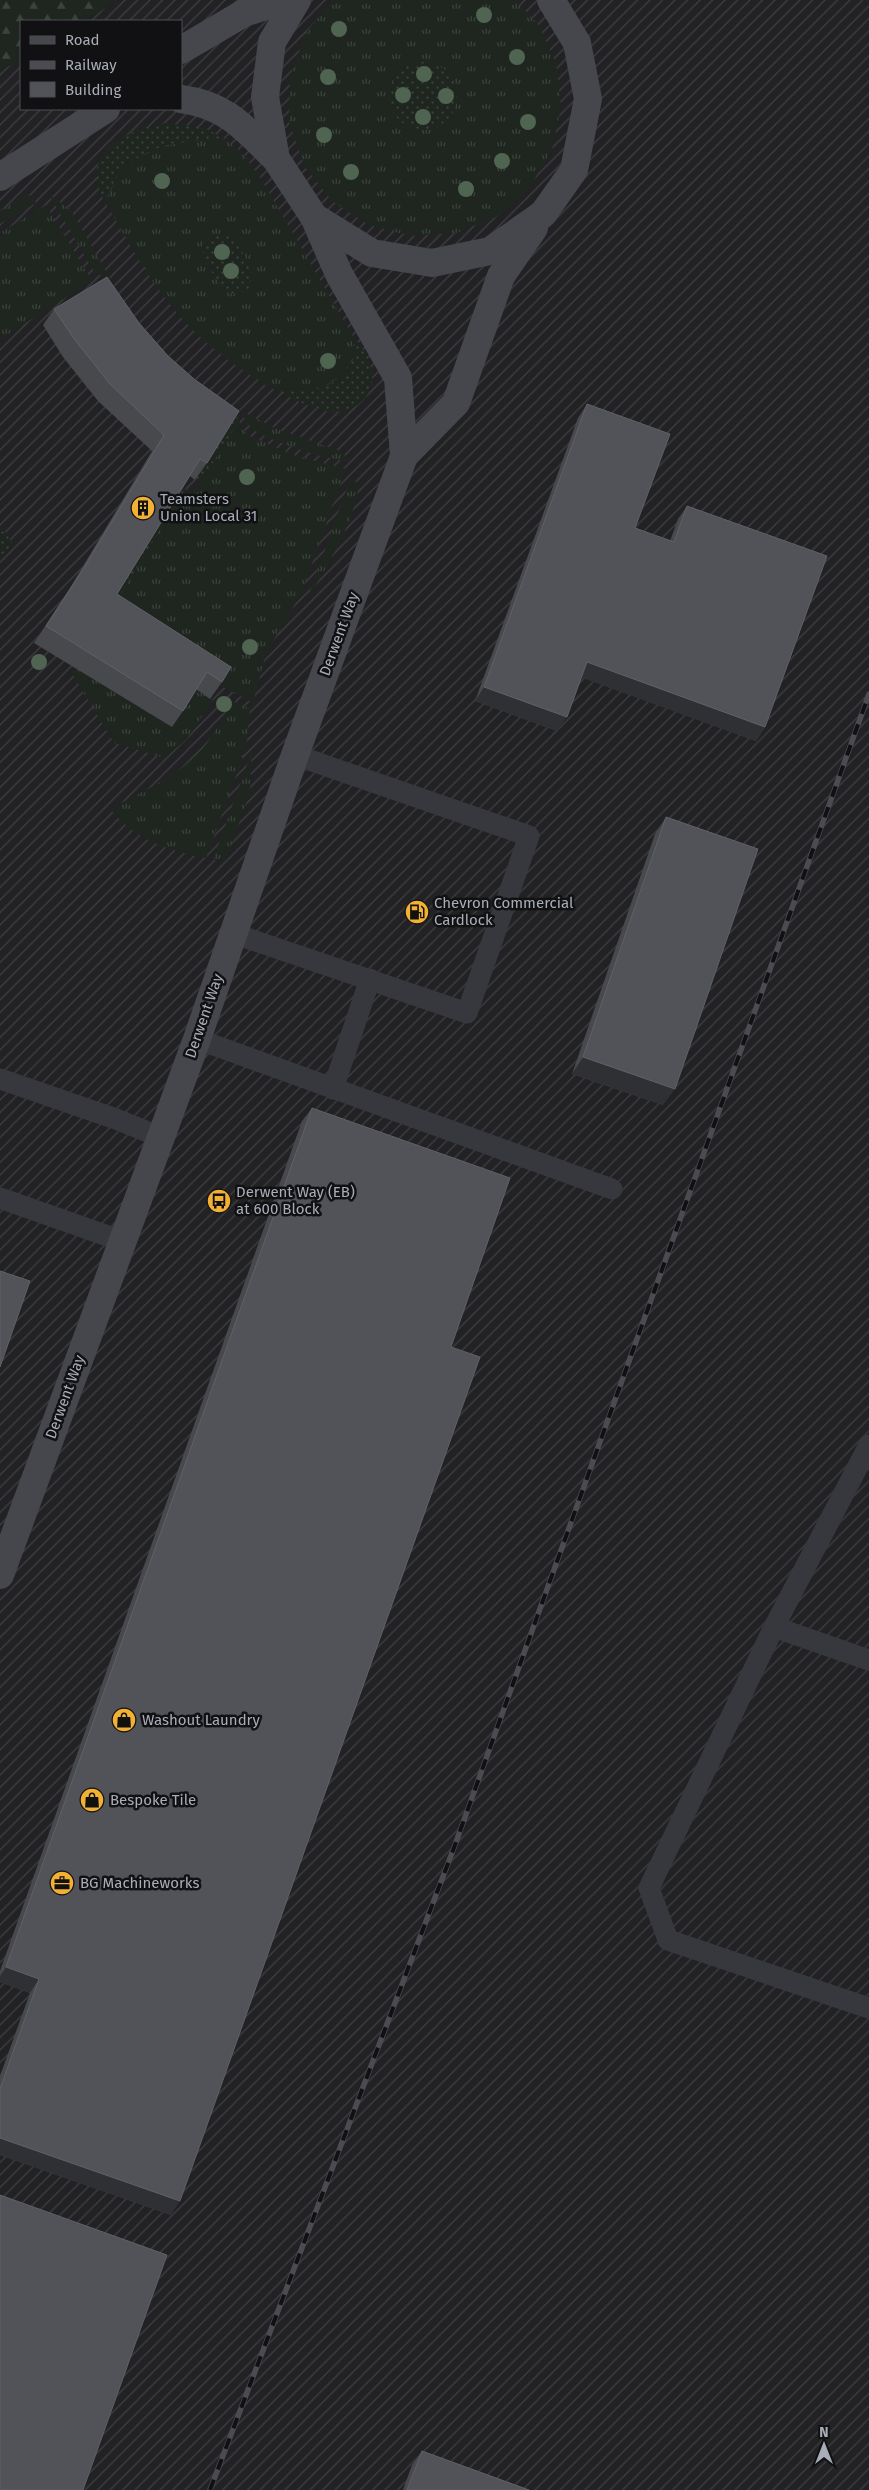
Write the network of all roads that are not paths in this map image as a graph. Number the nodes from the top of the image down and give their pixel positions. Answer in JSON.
{"nodes":[{"id":1,"x":284,"y":0,"type":"edge"},
{"id":2,"x":297,"y":0,"type":"edge"},
{"id":3,"x":551,"y":0,"type":"edge"},
{"id":4,"x":182,"y":49,"type":"edge"},
{"id":5,"x":182,"y":98,"type":"edge"},
{"id":6,"x":104,"y":110,"type":"edge"},
{"id":7,"x":276,"y":159,"type":"junction"},
{"id":8,"x":0,"y":177,"type":"edge"},
{"id":9,"x":543,"y":214,"type":"junction"},
{"id":10,"x":314,"y":217,"type":"junction"},
{"id":11,"x":404,"y":456,"type":"junction"},
{"id":12,"x":295,"y":755,"type":"junction"},
{"id":13,"x":232,"y":933,"type":"junction"},
{"id":14,"x":370,"y":979,"type":"junction"},
{"id":15,"x":197,"y":1039,"type":"junction"},
{"id":16,"x":0,"y":1078,"type":"edge"},
{"id":17,"x":333,"y":1088,"type":"junction"},
{"id":18,"x":160,"y":1137,"type":"junction"},
{"id":19,"x":612,"y":1188,"type":"dead end"},
{"id":20,"x":0,"y":1198,"type":"edge"},
{"id":21,"x":122,"y":1241,"type":"junction"},
{"id":22,"x":869,"y":1445,"type":"edge"},
{"id":23,"x":0,"y":1575,"type":"edge"},
{"id":24,"x":774,"y":1626,"type":"junction"},
{"id":25,"x":869,"y":1660,"type":"edge"},
{"id":26,"x":869,"y":2008,"type":"edge"}],
"edges":[{"from":1,"to":4,"type":"street"},
{"from":2,"to":7,"type":"street"},
{"from":3,"to":9,"type":"street","name":"Derwent Way"},
{"from":5,"to":7,"type":"street"},
{"from":6,"to":8,"type":"street"},
{"from":7,"to":10,"type":"street","name":"Derwent Way"},
{"from":9,"to":10,"type":"street"},
{"from":9,"to":11,"type":"street","name":"Derwent Way"},
{"from":10,"to":11,"type":"street","name":"Derwent Way"},
{"from":11,"to":12,"type":"street","name":"Derwent Way"},
{"from":12,"to":13,"type":"street","name":"Derwent Way"},
{"from":12,"to":14,"type":"lane"},
{"from":13,"to":14,"type":"lane"},
{"from":13,"to":15,"type":"street","name":"Derwent Way"},
{"from":14,"to":17,"type":"lane"},
{"from":15,"to":17,"type":"lane"},
{"from":15,"to":18,"type":"street","name":"Derwent Way"},
{"from":16,"to":18,"type":"lane"},
{"from":17,"to":19,"type":"lane"},
{"from":18,"to":21,"type":"street","name":"Derwent Way"},
{"from":20,"to":21,"type":"lane"},
{"from":21,"to":23,"type":"street","name":"Derwent Way"},
{"from":22,"to":24,"type":"lane"},
{"from":24,"to":25,"type":"lane"},
{"from":24,"to":26,"type":"lane"}]}
